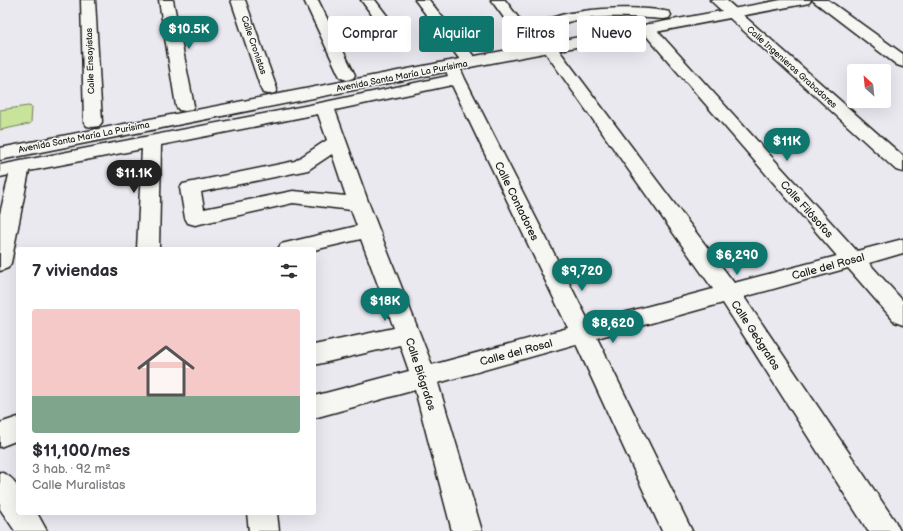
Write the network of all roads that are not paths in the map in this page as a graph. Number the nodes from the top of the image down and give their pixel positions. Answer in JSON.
{"nodes":[{"id":1,"x":88,"y":0,"type":"edge"},
{"id":2,"x":166,"y":0,"type":"edge"},
{"id":3,"x":238,"y":0,"type":"edge"},
{"id":4,"x":311,"y":0,"type":"edge"},
{"id":5,"x":368,"y":0,"type":"edge"},
{"id":6,"x":422,"y":0,"type":"edge"},
{"id":7,"x":498,"y":0,"type":"edge"},
{"id":8,"x":580,"y":0,"type":"edge"},
{"id":9,"x":651,"y":0,"type":"edge"},
{"id":10,"x":717,"y":0,"type":"edge"},
{"id":11,"x":804,"y":0,"type":"edge"},
{"id":12,"x":819,"y":0,"type":"edge"},
{"id":13,"x":782,"y":2,"type":"edge"},
{"id":14,"x":732,"y":14,"type":"junction"},
{"id":15,"x":594,"y":15,"type":"junction"},
{"id":16,"x":380,"y":16,"type":"edge"},
{"id":17,"x":510,"y":16,"type":"edge"},
{"id":18,"x":664,"y":16,"type":"junction"},
{"id":19,"x":569,"y":20,"type":"edge"},
{"id":20,"x":682,"y":23,"type":"junction"},
{"id":21,"x":648,"y":29,"type":"junction"},
{"id":22,"x":569,"y":37,"type":"edge"},
{"id":23,"x":509,"y":52,"type":"edge"},
{"id":24,"x":553,"y":52,"type":"edge"},
{"id":25,"x":903,"y":62,"type":"edge"},
{"id":26,"x":460,"y":69,"type":"junction"},
{"id":27,"x":347,"y":74,"type":"junction"},
{"id":28,"x":269,"y":89,"type":"junction"},
{"id":29,"x":185,"y":106,"type":"junction"},
{"id":30,"x":325,"y":107,"type":"junction"},
{"id":31,"x":93,"y":122,"type":"junction"},
{"id":32,"x":0,"y":138,"type":"edge"},
{"id":33,"x":152,"y":141,"type":"junction"},
{"id":34,"x":337,"y":142,"type":"junction"},
{"id":35,"x":0,"y":154,"type":"edge"},
{"id":36,"x":903,"y":166,"type":"edge"},
{"id":37,"x":20,"y":167,"type":"junction"},
{"id":38,"x":0,"y":171,"type":"edge"},
{"id":39,"x":359,"y":204,"type":"junction"},
{"id":40,"x":5,"y":213,"type":"edge"},
{"id":41,"x":369,"y":230,"type":"junction"},
{"id":42,"x":903,"y":246,"type":"edge"},
{"id":43,"x":148,"y":247,"type":"edge"},
{"id":44,"x":297,"y":247,"type":"edge"},
{"id":45,"x":852,"y":260,"type":"junction"},
{"id":46,"x":0,"y":263,"type":"edge"},
{"id":47,"x":728,"y":292,"type":"junction"},
{"id":48,"x":903,"y":316,"type":"edge"},
{"id":49,"x":409,"y":334,"type":"junction"},
{"id":50,"x":583,"y":334,"type":"junction"},
{"id":51,"x":316,"y":355,"type":"edge"},
{"id":52,"x":424,"y":377,"type":"junction"},
{"id":53,"x":316,"y":406,"type":"edge"},
{"id":54,"x":16,"y":429,"type":"edge"},
{"id":55,"x":0,"y":435,"type":"edge"},
{"id":56,"x":22,"y":515,"type":"edge"},
{"id":57,"x":262,"y":515,"type":"edge"},
{"id":58,"x":32,"y":531,"type":"edge"},
{"id":59,"x":264,"y":531,"type":"edge"},
{"id":60,"x":467,"y":531,"type":"edge"},
{"id":61,"x":677,"y":531,"type":"edge"},
{"id":62,"x":885,"y":531,"type":"edge"}],
"edges":[{"from":1,"to":31,"type":"street","name":"Calle Ensayistas"},
{"from":2,"to":29,"type":"street"},
{"from":3,"to":28,"type":"street","name":"Calle Cronistas"},
{"from":4,"to":27,"type":"street"},
{"from":5,"to":16,"type":"street"},
{"from":6,"to":26,"type":"street","name":"Calle Contadores"},
{"from":7,"to":17,"type":"street"},
{"from":8,"to":15,"type":"street"},
{"from":9,"to":18,"type":"street"},
{"from":10,"to":14,"type":"street","name":"Calle Ingenieros Grabadores"},
{"from":11,"to":13,"type":"street","name":"Avenida Santa María La Purísima"},
{"from":12,"to":25,"type":"street"},
{"from":13,"to":14,"type":"street","name":"Avenida Santa María La Purísima"},
{"from":14,"to":20,"type":"street","name":"Avenida Santa María La Purísima"},
{"from":14,"to":36,"type":"street","name":"Calle Ingenieros Grabadores"},
{"from":15,"to":18,"type":"street"},
{"from":15,"to":19,"type":"street"},
{"from":18,"to":20,"type":"street"},
{"from":20,"to":21,"type":"street","name":"Avenida Santa María La Purísima"},
{"from":21,"to":22,"type":"street","name":"Avenida Santa María La Purísima"},
{"from":21,"to":45,"type":"street","name":"Calle Filósofos"},
{"from":23,"to":26,"type":"street","name":"Avenida Santa María La Purísima"},
{"from":24,"to":47,"type":"street","name":"Calle Geógrafos"},
{"from":26,"to":27,"type":"street"},
{"from":26,"to":30,"type":"street"},
{"from":26,"to":35,"type":"street","name":"Avenida Santa María La Purísima"},
{"from":26,"to":50,"type":"street","name":"Calle Contadores"},
{"from":27,"to":28,"type":"street"},
{"from":28,"to":29,"type":"street"},
{"from":29,"to":31,"type":"street"},
{"from":30,"to":33,"type":"street"},
{"from":30,"to":34,"type":"street","name":"Calle Biógrafos"},
{"from":31,"to":32,"type":"street"},
{"from":33,"to":37,"type":"street"},
{"from":33,"to":43,"type":"street"},
{"from":34,"to":39,"type":"street","name":"Calle Biógrafos"},
{"from":34,"to":39,"type":"street"},
{"from":37,"to":38,"type":"street"},
{"from":37,"to":40,"type":"street"},
{"from":39,"to":41,"type":"street","name":"Calle Biógrafos"},
{"from":40,"to":46,"type":"street"},
{"from":41,"to":44,"type":"street"},
{"from":41,"to":49,"type":"street","name":"Calle Biógrafos"},
{"from":42,"to":45,"type":"street","name":"Calle del Rosal"},
{"from":45,"to":47,"type":"street","name":"Calle del Rosal"},
{"from":45,"to":48,"type":"street","name":"Calle Filósofos"},
{"from":47,"to":50,"type":"street","name":"Calle del Rosal"},
{"from":47,"to":62,"type":"street","name":"Calle Geógrafos"},
{"from":49,"to":51,"type":"street"},
{"from":49,"to":52,"type":"street","name":"Calle Biógrafos"},
{"from":50,"to":52,"type":"street","name":"Calle del Rosal"},
{"from":50,"to":61,"type":"street","name":"Calle Contadores"},
{"from":52,"to":53,"type":"street","name":"Calle del Rosal"},
{"from":52,"to":60,"type":"street","name":"Calle Biógrafos"},
{"from":54,"to":55,"type":"street"},
{"from":56,"to":58,"type":"street"},
{"from":57,"to":59,"type":"street"}]}
